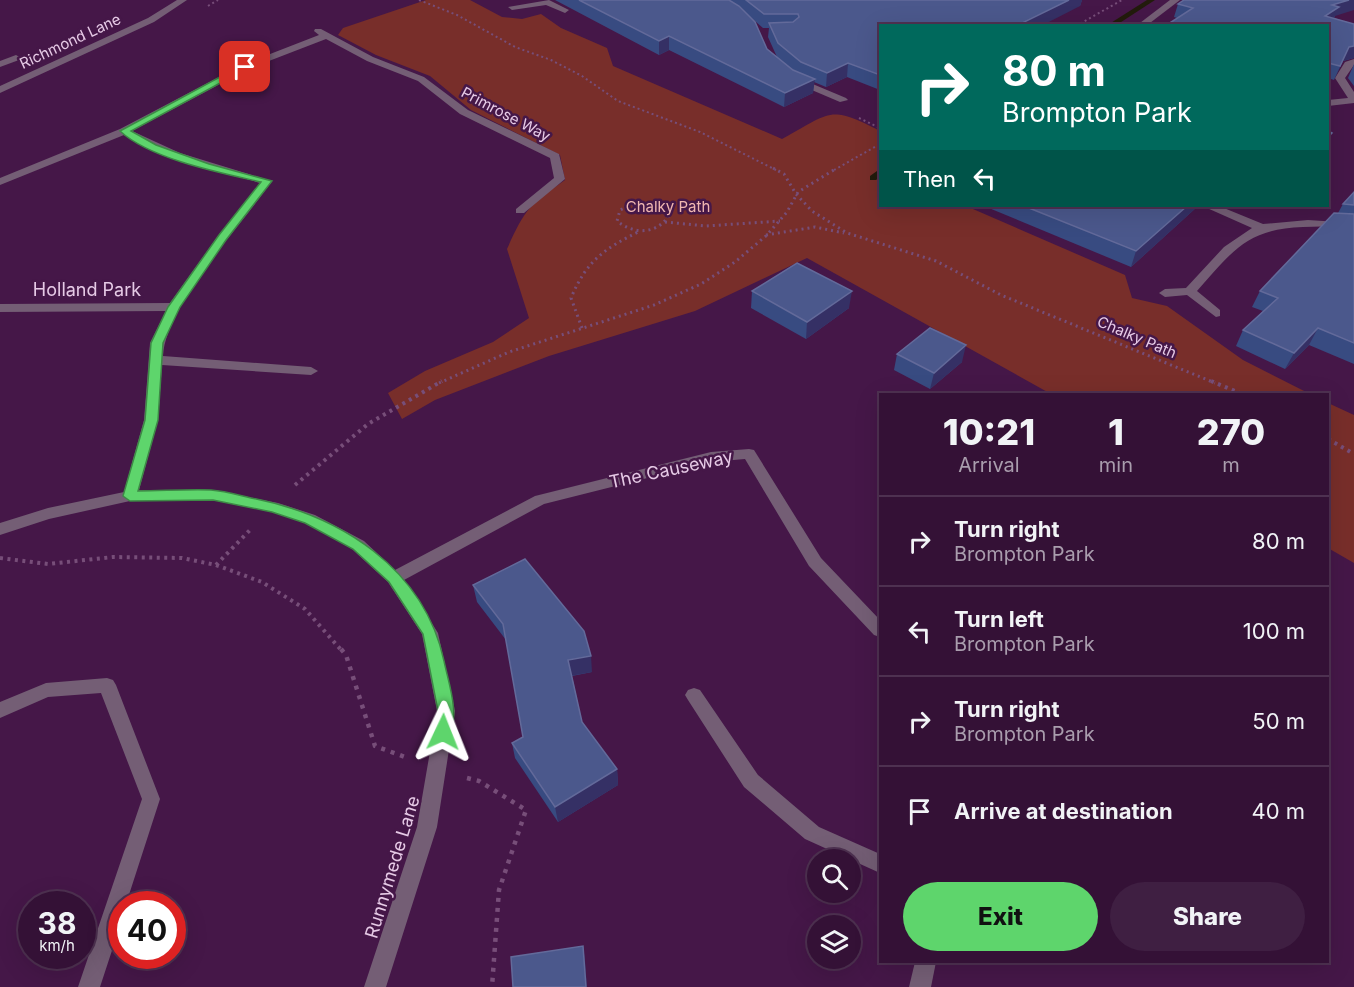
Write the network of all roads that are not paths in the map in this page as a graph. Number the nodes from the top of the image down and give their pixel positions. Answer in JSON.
{"nodes":[{"id":1,"x":183,"y":0,"type":"edge"},
{"id":2,"x":1176,"y":0,"type":"edge"},
{"id":3,"x":548,"y":1,"type":"edge"},
{"id":4,"x":512,"y":7,"type":"dead end"},
{"id":5,"x":565,"y":10,"type":"dead end"},
{"id":6,"x":1143,"y":24,"type":"edge"},
{"id":7,"x":315,"y":30,"type":"dead end"},
{"id":8,"x":327,"y":36,"type":"junction"},
{"id":9,"x":16,"y":58,"type":"dead end"},
{"id":10,"x":1354,"y":62,"type":"edge"},
{"id":11,"x":0,"y":64,"type":"edge"},
{"id":12,"x":788,"y":73,"type":"edge"},
{"id":13,"x":0,"y":90,"type":"edge"},
{"id":14,"x":843,"y":100,"type":"dead end"},
{"id":15,"x":1354,"y":100,"type":"edge"},
{"id":16,"x":1329,"y":103,"type":"edge"},
{"id":17,"x":124,"y":131,"type":"junction"},
{"id":18,"x":0,"y":182,"type":"edge"},
{"id":19,"x":1213,"y":207,"type":"edge"},
{"id":20,"x":520,"y":211,"type":"dead end"},
{"id":21,"x":1354,"y":226,"type":"edge"},
{"id":22,"x":1259,"y":227,"type":"junction"},
{"id":23,"x":1190,"y":291,"type":"junction"},
{"id":24,"x":1165,"y":293,"type":"dead end"},
{"id":25,"x":174,"y":307,"type":"junction"},
{"id":26,"x":0,"y":308,"type":"edge"},
{"id":27,"x":1216,"y":313,"type":"dead end"},
{"id":28,"x":155,"y":360,"type":"junction"},
{"id":29,"x":311,"y":371,"type":"dead end"},
{"id":30,"x":130,"y":496,"type":"junction"},
{"id":31,"x":0,"y":529,"type":"edge"},
{"id":32,"x":394,"y":578,"type":"junction"},
{"id":33,"x":879,"y":629,"type":"edge"},
{"id":34,"x":694,"y":695,"type":"dead end"},
{"id":35,"x":0,"y":710,"type":"edge"},
{"id":36,"x":879,"y":864,"type":"edge"},
{"id":37,"x":926,"y":963,"type":"edge"},
{"id":38,"x":89,"y":987,"type":"edge"},
{"id":39,"x":375,"y":987,"type":"edge"},
{"id":40,"x":920,"y":987,"type":"edge"}],
"edges":[{"from":1,"to":13,"type":"street","name":"Richmond Lane"},
{"from":2,"to":6,"type":"street"},
{"from":3,"to":4,"type":"street"},
{"from":3,"to":5,"type":"street"},
{"from":7,"to":8,"type":"street","name":"Primrose Way"},
{"from":8,"to":17,"type":"street"},
{"from":8,"to":20,"type":"street","name":"Primrose Way"},
{"from":9,"to":11,"type":"street","name":"Richmond Lane"},
{"from":10,"to":15,"type":"street"},
{"from":12,"to":14,"type":"street"},
{"from":15,"to":16,"type":"street"},
{"from":17,"to":18,"type":"street"},
{"from":17,"to":25,"type":"street"},
{"from":19,"to":22,"type":"street"},
{"from":21,"to":22,"type":"street"},
{"from":22,"to":23,"type":"street"},
{"from":23,"to":24,"type":"street"},
{"from":23,"to":27,"type":"street"},
{"from":25,"to":26,"type":"street","name":"Holland Park"},
{"from":25,"to":28,"type":"street"},
{"from":28,"to":29,"type":"street"},
{"from":28,"to":30,"type":"street"},
{"from":30,"to":31,"type":"street","name":"Runnymede Lane"},
{"from":30,"to":32,"type":"street","name":"Runnymede Lane"},
{"from":32,"to":33,"type":"street","name":"The Causeway"},
{"from":32,"to":39,"type":"street","name":"Runnymede Lane"},
{"from":34,"to":36,"type":"street"},
{"from":35,"to":38,"type":"street"},
{"from":37,"to":40,"type":"street"}]}
